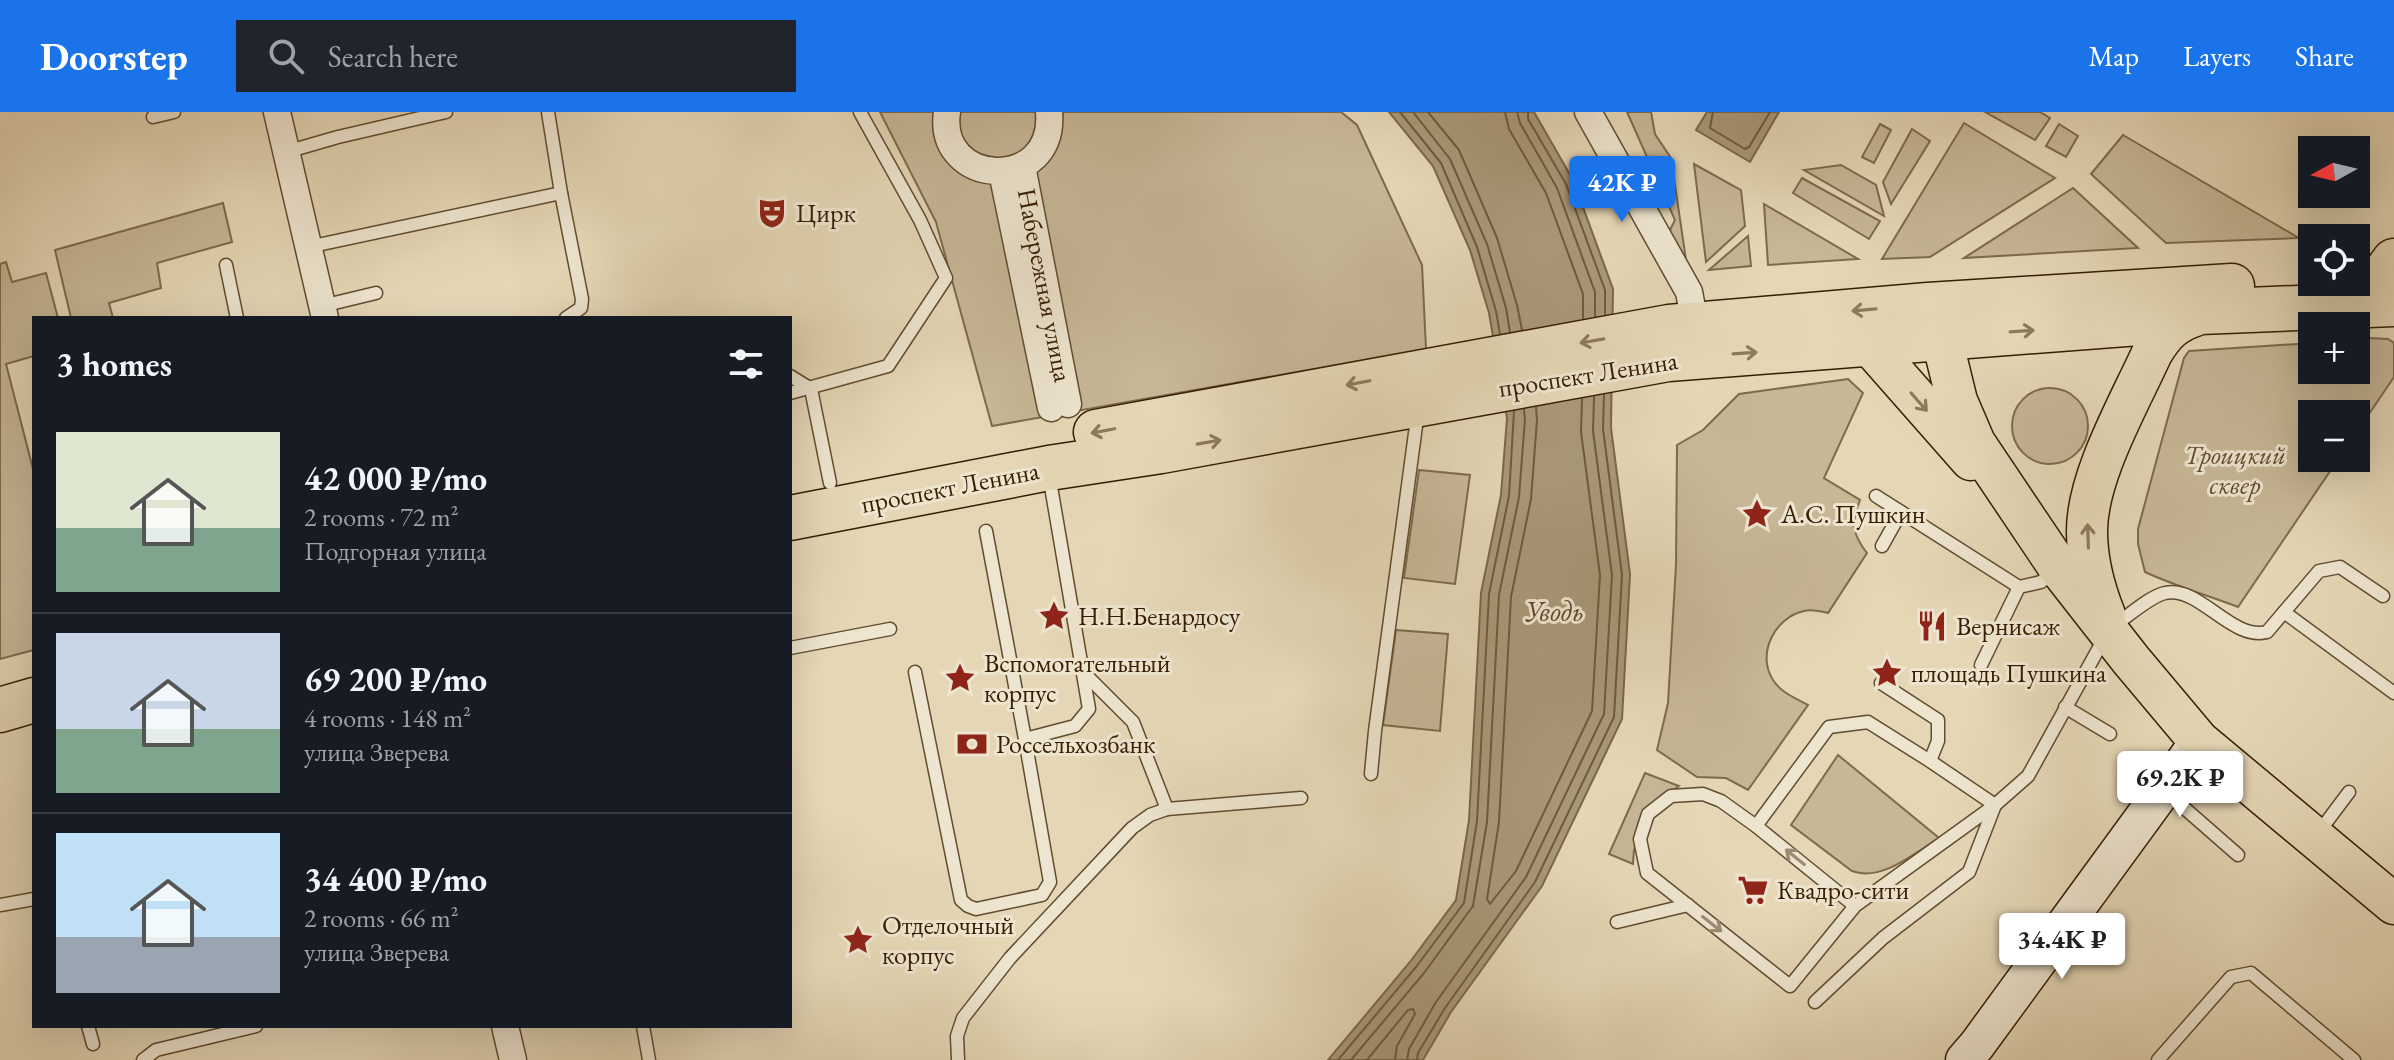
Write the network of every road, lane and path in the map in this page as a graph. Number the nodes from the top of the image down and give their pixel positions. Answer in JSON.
{"nodes":[{"id":1,"x":174,"y":112,"type":"edge"},
{"id":2,"x":277,"y":112,"type":"edge"},
{"id":3,"x":446,"y":112,"type":"edge"},
{"id":4,"x":548,"y":112,"type":"edge"},
{"id":5,"x":860,"y":112,"type":"edge"},
{"id":6,"x":947,"y":112,"type":"edge"},
{"id":7,"x":1049,"y":112,"type":"edge"},
{"id":8,"x":1588,"y":112,"type":"edge"},
{"id":9,"x":153,"y":117,"type":"dead end"},
{"id":10,"x":286,"y":152,"type":"junction"},
{"id":11,"x":1012,"y":169,"type":"junction"},
{"id":12,"x":561,"y":193,"type":"junction"},
{"id":13,"x":308,"y":247,"type":"junction"},
{"id":14,"x":226,"y":265,"type":"dead end"},
{"id":15,"x":2298,"y":283,"type":"edge"},
{"id":16,"x":2384,"y":283,"type":"edge"},
{"id":17,"x":376,"y":293,"type":"dead end"},
{"id":18,"x":324,"y":312,"type":"edge"},
{"id":19,"x":2200,"y":312,"type":"junction"},
{"id":20,"x":237,"y":316,"type":"edge"},
{"id":21,"x":569,"y":316,"type":"edge"},
{"id":22,"x":1943,"y":321,"type":"junction"},
{"id":23,"x":1677,"y":337,"type":"junction"},
{"id":24,"x":1868,"y":343,"type":"junction"},
{"id":25,"x":792,"y":377,"type":"edge"},
{"id":26,"x":811,"y":389,"type":"junction"},
{"id":27,"x":1431,"y":390,"type":"junction"},
{"id":28,"x":792,"y":393,"type":"edge"},
{"id":29,"x":1060,"y":406,"type":"dead end"},
{"id":30,"x":1049,"y":468,"type":"junction"},
{"id":31,"x":810,"y":487,"type":"edge"},
{"id":32,"x":1876,"y":496,"type":"dead end"},
{"id":33,"x":2016,"y":508,"type":"junction"},
{"id":34,"x":1901,"y":512,"type":"junction"},
{"id":35,"x":792,"y":518,"type":"edge"},
{"id":36,"x":986,"y":531,"type":"dead end"},
{"id":37,"x":1882,"y":546,"type":"dead end"},
{"id":38,"x":2059,"y":568,"type":"junction"},
{"id":39,"x":2019,"y":587,"type":"junction"},
{"id":40,"x":2383,"y":596,"type":"dead end"},
{"id":41,"x":2284,"y":612,"type":"junction"},
{"id":42,"x":890,"y":629,"type":"dead end"},
{"id":43,"x":2118,"y":640,"type":"junction"},
{"id":44,"x":792,"y":648,"type":"edge"},
{"id":45,"x":1981,"y":665,"type":"dead end"},
{"id":46,"x":32,"y":671,"type":"edge"},
{"id":47,"x":915,"y":672,"type":"dead end"},
{"id":48,"x":1083,"y":672,"type":"junction"},
{"id":49,"x":0,"y":680,"type":"edge"},
{"id":50,"x":1881,"y":683,"type":"dead end"},
{"id":51,"x":2394,"y":693,"type":"edge"},
{"id":52,"x":32,"y":701,"type":"edge"},
{"id":53,"x":2065,"y":707,"type":"junction"},
{"id":54,"x":0,"y":710,"type":"edge"},
{"id":55,"x":2110,"y":734,"type":"dead end"},
{"id":56,"x":1025,"y":739,"type":"junction"},
{"id":57,"x":2199,"y":741,"type":"junction"},
{"id":58,"x":1930,"y":761,"type":"junction"},
{"id":59,"x":1371,"y":774,"type":"dead end"},
{"id":60,"x":2164,"y":790,"type":"junction"},
{"id":61,"x":2349,"y":792,"type":"dead end"},
{"id":62,"x":1301,"y":798,"type":"dead end"},
{"id":63,"x":1995,"y":805,"type":"junction"},
{"id":64,"x":1167,"y":809,"type":"junction"},
{"id":65,"x":1756,"y":826,"type":"junction"},
{"id":66,"x":2314,"y":837,"type":"junction"},
{"id":67,"x":2238,"y":855,"type":"dead end"},
{"id":68,"x":32,"y":899,"type":"edge"},
{"id":69,"x":2394,"y":904,"type":"edge"},
{"id":70,"x":0,"y":905,"type":"edge"},
{"id":71,"x":1688,"y":905,"type":"junction"},
{"id":72,"x":1855,"y":906,"type":"junction"},
{"id":73,"x":1617,"y":922,"type":"dead end"},
{"id":74,"x":1815,"y":1002,"type":"dead end"},
{"id":75,"x":89,"y":1028,"type":"edge"},
{"id":76,"x":248,"y":1028,"type":"edge"},
{"id":77,"x":505,"y":1028,"type":"edge"},
{"id":78,"x":643,"y":1028,"type":"edge"},
{"id":79,"x":93,"y":1044,"type":"dead end"},
{"id":80,"x":1978,"y":1055,"type":"edge"},
{"id":81,"x":143,"y":1060,"type":"edge"},
{"id":82,"x":513,"y":1060,"type":"edge"},
{"id":83,"x":649,"y":1060,"type":"edge"},
{"id":84,"x":958,"y":1060,"type":"edge"},
{"id":85,"x":2158,"y":1060,"type":"edge"},
{"id":86,"x":2354,"y":1060,"type":"edge"}],
"edges":[{"from":1,"to":9,"type":"lane"},
{"from":2,"to":10,"type":"street"},
{"from":3,"to":10,"type":"lane"},
{"from":4,"to":12,"type":"lane"},
{"from":5,"to":26,"type":"lane"},
{"from":6,"to":11,"type":"street"},
{"from":7,"to":11,"type":"street"},
{"from":8,"to":23,"type":"street"},
{"from":10,"to":13,"type":"street"},
{"from":11,"to":29,"type":"street","name":"Набережная улица"},
{"from":12,"to":13,"type":"lane"},
{"from":12,"to":21,"type":"lane"},
{"from":13,"to":18,"type":"street"},
{"from":14,"to":20,"type":"lane"},
{"from":15,"to":22,"type":"highway","name":"проспект Ленина"},
{"from":16,"to":19,"type":"highway","name":"проспект Ленина"},
{"from":17,"to":18,"type":"lane"},
{"from":22,"to":19,"type":"highway","name":"проспект Ленина","one_way":true},
{"from":43,"to":19,"type":"main road","one_way":true},
{"from":22,"to":23,"type":"highway","name":"проспект Ленина","one_way":true},
{"from":22,"to":24,"type":"highway","name":"проспект Ленина"},
{"from":22,"to":33,"type":"main road"},
{"from":23,"to":24,"type":"highway","name":"проспект Ленина","one_way":true},
{"from":23,"to":27,"type":"highway","name":"проспект Ленина"},
{"from":24,"to":33,"type":"main road","one_way":true},
{"from":25,"to":26,"type":"lane"},
{"from":26,"to":28,"type":"lane"},
{"from":26,"to":31,"type":"lane"},
{"from":30,"to":27,"type":"highway","name":"проспект Ленина","one_way":true},
{"from":27,"to":31,"type":"highway","name":"проспект Ленина","one_way":true},
{"from":27,"to":59,"type":"lane"},
{"from":30,"to":35,"type":"highway","name":"проспект Ленина"},
{"from":30,"to":48,"type":"lane"},
{"from":32,"to":34,"type":"lane"},
{"from":33,"to":38,"type":"main road"},
{"from":34,"to":37,"type":"lane"},
{"from":34,"to":39,"type":"lane"},
{"from":36,"to":56,"type":"lane"},
{"from":38,"to":39,"type":"lane"},
{"from":38,"to":43,"type":"main road"},
{"from":39,"to":45,"type":"lane"},
{"from":40,"to":41,"type":"lane"},
{"from":41,"to":43,"type":"lane"},
{"from":41,"to":51,"type":"lane"},
{"from":42,"to":44,"type":"lane"},
{"from":43,"to":53,"type":"lane"},
{"from":43,"to":57,"type":"main road"},
{"from":46,"to":49,"type":"highway"},
{"from":47,"to":56,"type":"lane"},
{"from":48,"to":56,"type":"lane"},
{"from":48,"to":64,"type":"lane"},
{"from":50,"to":58,"type":"lane"},
{"from":52,"to":54,"type":"highway"},
{"from":53,"to":55,"type":"lane"},
{"from":53,"to":63,"type":"lane"},
{"from":57,"to":60,"type":"street"},
{"from":57,"to":66,"type":"main road"},
{"from":58,"to":63,"type":"lane"},
{"from":58,"to":65,"type":"lane"},
{"from":60,"to":67,"type":"lane"},
{"from":60,"to":80,"type":"street"},
{"from":61,"to":66,"type":"lane"},
{"from":62,"to":64,"type":"lane"},
{"from":63,"to":72,"type":"lane"},
{"from":63,"to":74,"type":"lane"},
{"from":64,"to":84,"type":"lane"},
{"from":65,"to":71,"type":"lane"},
{"from":72,"to":65,"type":"lane","one_way":true},
{"from":66,"to":69,"type":"main road"},
{"from":68,"to":70,"type":"lane"},
{"from":71,"to":72,"type":"lane","one_way":true},
{"from":71,"to":73,"type":"lane"},
{"from":75,"to":79,"type":"lane"},
{"from":76,"to":81,"type":"lane"},
{"from":77,"to":82,"type":"street"},
{"from":78,"to":83,"type":"lane"},
{"from":85,"to":86,"type":"lane"}]}
